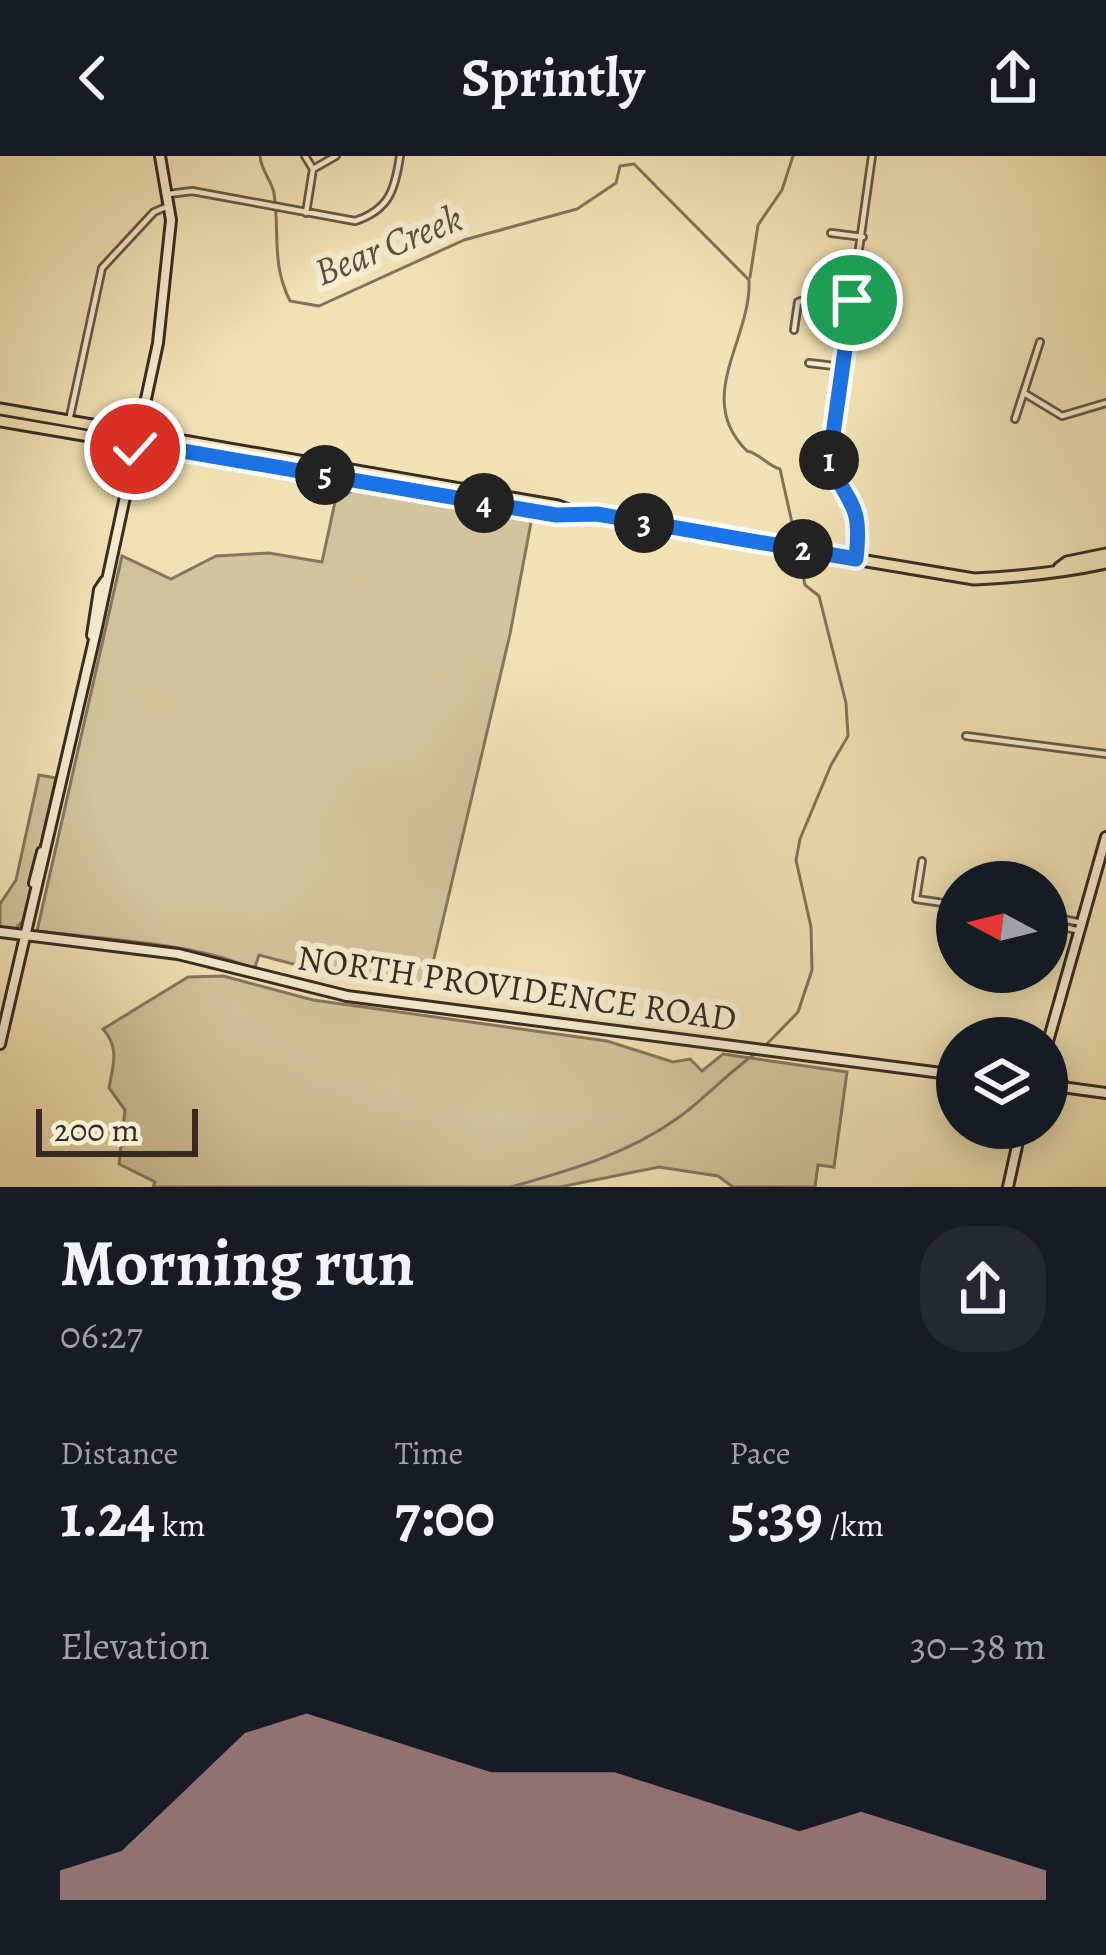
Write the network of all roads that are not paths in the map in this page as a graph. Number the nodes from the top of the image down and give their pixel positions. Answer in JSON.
{"nodes":[{"id":1,"x":160,"y":156,"type":"edge"},
{"id":2,"x":305,"y":156,"type":"edge"},
{"id":3,"x":337,"y":156,"type":"edge"},
{"id":4,"x":400,"y":156,"type":"edge"},
{"id":5,"x":872,"y":156,"type":"edge"},
{"id":6,"x":313,"y":169,"type":"junction"},
{"id":7,"x":170,"y":194,"type":"junction"},
{"id":8,"x":171,"y":206,"type":"junction"},
{"id":9,"x":306,"y":214,"type":"junction"},
{"id":10,"x":831,"y":233,"type":"dead end"},
{"id":11,"x":863,"y":237,"type":"junction"},
{"id":12,"x":852,"y":300,"type":"junction"},
{"id":13,"x":794,"y":330,"type":"dead end"},
{"id":14,"x":1040,"y":342,"type":"dead end"},
{"id":15,"x":809,"y":363,"type":"dead end"},
{"id":16,"x":843,"y":368,"type":"junction"},
{"id":17,"x":1024,"y":393,"type":"junction"},
{"id":18,"x":1106,"y":404,"type":"edge"},
{"id":19,"x":0,"y":409,"type":"edge"},
{"id":20,"x":1016,"y":419,"type":"dead end"},
{"id":21,"x":0,"y":421,"type":"edge"},
{"id":22,"x":69,"y":421,"type":"junction"},
{"id":23,"x":138,"y":438,"type":"junction"},
{"id":24,"x":329,"y":471,"type":"junction"},
{"id":25,"x":574,"y":512,"type":"junction"},
{"id":26,"x":1106,"y":554,"type":"edge"},
{"id":27,"x":856,"y":559,"type":"junction"},
{"id":28,"x":1106,"y":563,"type":"edge"},
{"id":29,"x":1059,"y":568,"type":"junction"},
{"id":30,"x":966,"y":736,"type":"dead end"},
{"id":31,"x":1106,"y":754,"type":"edge"},
{"id":32,"x":1106,"y":837,"type":"edge"},
{"id":33,"x":922,"y":860,"type":"dead end"},
{"id":34,"x":936,"y":902,"type":"edge"},
{"id":35,"x":1068,"y":924,"type":"edge"},
{"id":36,"x":1081,"y":927,"type":"junction"},
{"id":37,"x":0,"y":932,"type":"edge"},
{"id":38,"x":25,"y":936,"type":"junction"},
{"id":39,"x":1055,"y":1017,"type":"edge"},
{"id":40,"x":0,"y":1044,"type":"edge"},
{"id":41,"x":936,"y":1072,"type":"edge"},
{"id":42,"x":1068,"y":1087,"type":"edge"},
{"id":43,"x":1106,"y":1093,"type":"edge"},
{"id":44,"x":1016,"y":1149,"type":"edge"},
{"id":45,"x":1008,"y":1187,"type":"edge"}],
"edges":[{"from":1,"to":7,"type":"street"},
{"from":2,"to":6,"type":"street"},
{"from":3,"to":6,"type":"street"},
{"from":4,"to":9,"type":"street"},
{"from":5,"to":11,"type":"street"},
{"from":6,"to":9,"type":"street"},
{"from":7,"to":8,"type":"street"},
{"from":7,"to":9,"type":"street"},
{"from":8,"to":22,"type":"street"},
{"from":8,"to":23,"type":"street"},
{"from":10,"to":11,"type":"street"},
{"from":11,"to":12,"type":"street"},
{"from":12,"to":13,"type":"street"},
{"from":12,"to":16,"type":"street"},
{"from":14,"to":17,"type":"street"},
{"from":15,"to":16,"type":"street"},
{"from":16,"to":27,"type":"street"},
{"from":17,"to":18,"type":"street"},
{"from":17,"to":20,"type":"street"},
{"from":19,"to":22,"type":"main road"},
{"from":21,"to":23,"type":"main road"},
{"from":22,"to":23,"type":"main road"},
{"from":23,"to":24,"type":"main road"},
{"from":23,"to":24,"type":"main road"},
{"from":23,"to":38,"type":"street"},
{"from":24,"to":25,"type":"main road"},
{"from":24,"to":25,"type":"main road"},
{"from":25,"to":27,"type":"main road"},
{"from":26,"to":29,"type":"main road"},
{"from":27,"to":29,"type":"main road"},
{"from":28,"to":29,"type":"main road"},
{"from":30,"to":31,"type":"street"},
{"from":32,"to":36,"type":"street"},
{"from":33,"to":34,"type":"street"},
{"from":35,"to":36,"type":"street"},
{"from":36,"to":39,"type":"street"},
{"from":37,"to":38,"type":"street","name":"NORTH PROVIDENCE ROAD"},
{"from":38,"to":40,"type":"street"},
{"from":38,"to":41,"type":"street","name":"NORTH PROVIDENCE ROAD"},
{"from":42,"to":43,"type":"street"},
{"from":44,"to":45,"type":"street"}]}
